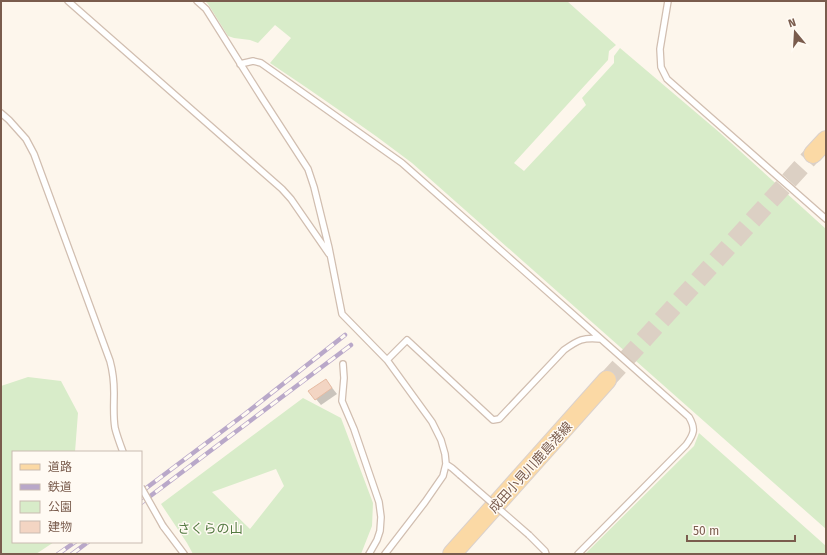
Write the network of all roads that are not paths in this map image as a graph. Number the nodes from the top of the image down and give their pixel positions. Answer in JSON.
{"nodes":[{"id":1,"x":68,"y":1,"type":"edge"},
{"id":2,"x":197,"y":1,"type":"edge"},
{"id":3,"x":668,"y":1,"type":"edge"},
{"id":4,"x":240,"y":64,"type":"junction"},
{"id":5,"x":1,"y":113,"type":"edge"},
{"id":6,"x":826,"y":140,"type":"edge"},
{"id":7,"x":813,"y":154,"type":"tunnel mouth"},
{"id":8,"x":826,"y":219,"type":"edge"},
{"id":9,"x":330,"y":256,"type":"junction"},
{"id":10,"x":601,"y":339,"type":"junction"},
{"id":11,"x":386,"y":360,"type":"junction"},
{"id":12,"x":343,"y":364,"type":"dead end"},
{"id":13,"x":607,"y":380,"type":"tunnel mouth"},
{"id":14,"x":123,"y":451,"type":"edge"},
{"id":15,"x":446,"y":464,"type":"junction"},
{"id":16,"x":142,"y":489,"type":"edge"},
{"id":17,"x":184,"y":554,"type":"edge"},
{"id":18,"x":369,"y":554,"type":"edge"},
{"id":19,"x":385,"y":554,"type":"edge"},
{"id":20,"x":452,"y":554,"type":"edge"},
{"id":21,"x":546,"y":554,"type":"edge"},
{"id":22,"x":578,"y":554,"type":"edge"}],
"edges":[{"from":1,"to":9,"type":"lane"},
{"from":2,"to":4,"type":"lane"},
{"from":3,"to":8,"type":"lane"},
{"from":4,"to":9,"type":"lane"},
{"from":4,"to":10,"type":"lane"},
{"from":5,"to":14,"type":"lane"},
{"from":6,"to":7,"type":"main road"},
{"from":9,"to":11,"type":"lane"},
{"from":10,"to":11,"type":"lane"},
{"from":10,"to":22,"type":"lane"},
{"from":11,"to":15,"type":"lane"},
{"from":12,"to":18,"type":"lane"},
{"from":13,"to":20,"type":"main road","name":"成田小見川鹿島港線"},
{"from":15,"to":19,"type":"lane"},
{"from":15,"to":21,"type":"lane","bridge":true},
{"from":16,"to":17,"type":"lane","bridge":true}]}
